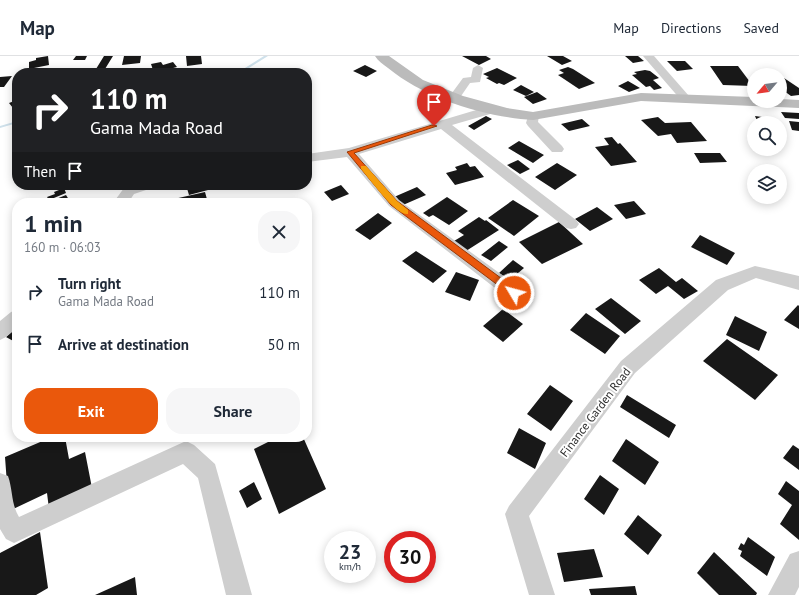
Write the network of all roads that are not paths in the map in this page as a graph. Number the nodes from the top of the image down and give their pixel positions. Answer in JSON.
{"nodes":[{"id":1,"x":381,"y":56,"type":"edge"},
{"id":2,"x":648,"y":56,"type":"edge"},
{"id":3,"x":478,"y":68,"type":"dead end"},
{"id":4,"x":455,"y":97,"type":"junction"},
{"id":5,"x":685,"y":98,"type":"junction"},
{"id":6,"x":799,"y":104,"type":"edge"},
{"id":7,"x":493,"y":109,"type":"junction"},
{"id":8,"x":533,"y":116,"type":"junction"},
{"id":9,"x":443,"y":124,"type":"junction"},
{"id":10,"x":557,"y":149,"type":"dead end"},
{"id":11,"x":350,"y":152,"type":"junction"},
{"id":12,"x":312,"y":157,"type":"edge"},
{"id":13,"x":133,"y":190,"type":"edge"},
{"id":14,"x":124,"y":198,"type":"edge"},
{"id":15,"x":571,"y":224,"type":"dead end"},
{"id":16,"x":799,"y":283,"type":"edge"},
{"id":17,"x":514,"y":293,"type":"dead end"},
{"id":18,"x":12,"y":321,"type":"edge"},
{"id":19,"x":0,"y":332,"type":"edge"},
{"id":20,"x":0,"y":484,"type":"edge"},
{"id":21,"x":799,"y":564,"type":"edge"},
{"id":22,"x":239,"y":595,"type":"edge"},
{"id":23,"x":542,"y":595,"type":"edge"},
{"id":24,"x":781,"y":595,"type":"edge"}],
"edges":[{"from":1,"to":4,"type":"street"},
{"from":2,"to":5,"type":"street"},
{"from":3,"to":4,"type":"street"},
{"from":4,"to":7,"type":"street"},
{"from":5,"to":6,"type":"street"},
{"from":5,"to":8,"type":"street"},
{"from":7,"to":8,"type":"street"},
{"from":7,"to":9,"type":"street"},
{"from":8,"to":10,"type":"street"},
{"from":9,"to":11,"type":"street"},
{"from":9,"to":15,"type":"street"},
{"from":11,"to":12,"type":"street"},
{"from":11,"to":17,"type":"street"},
{"from":13,"to":14,"type":"street"},
{"from":16,"to":23,"type":"street","name":"Finance Garden Road"},
{"from":18,"to":19,"type":"street"},
{"from":20,"to":22,"type":"street"},
{"from":21,"to":24,"type":"street"}]}
